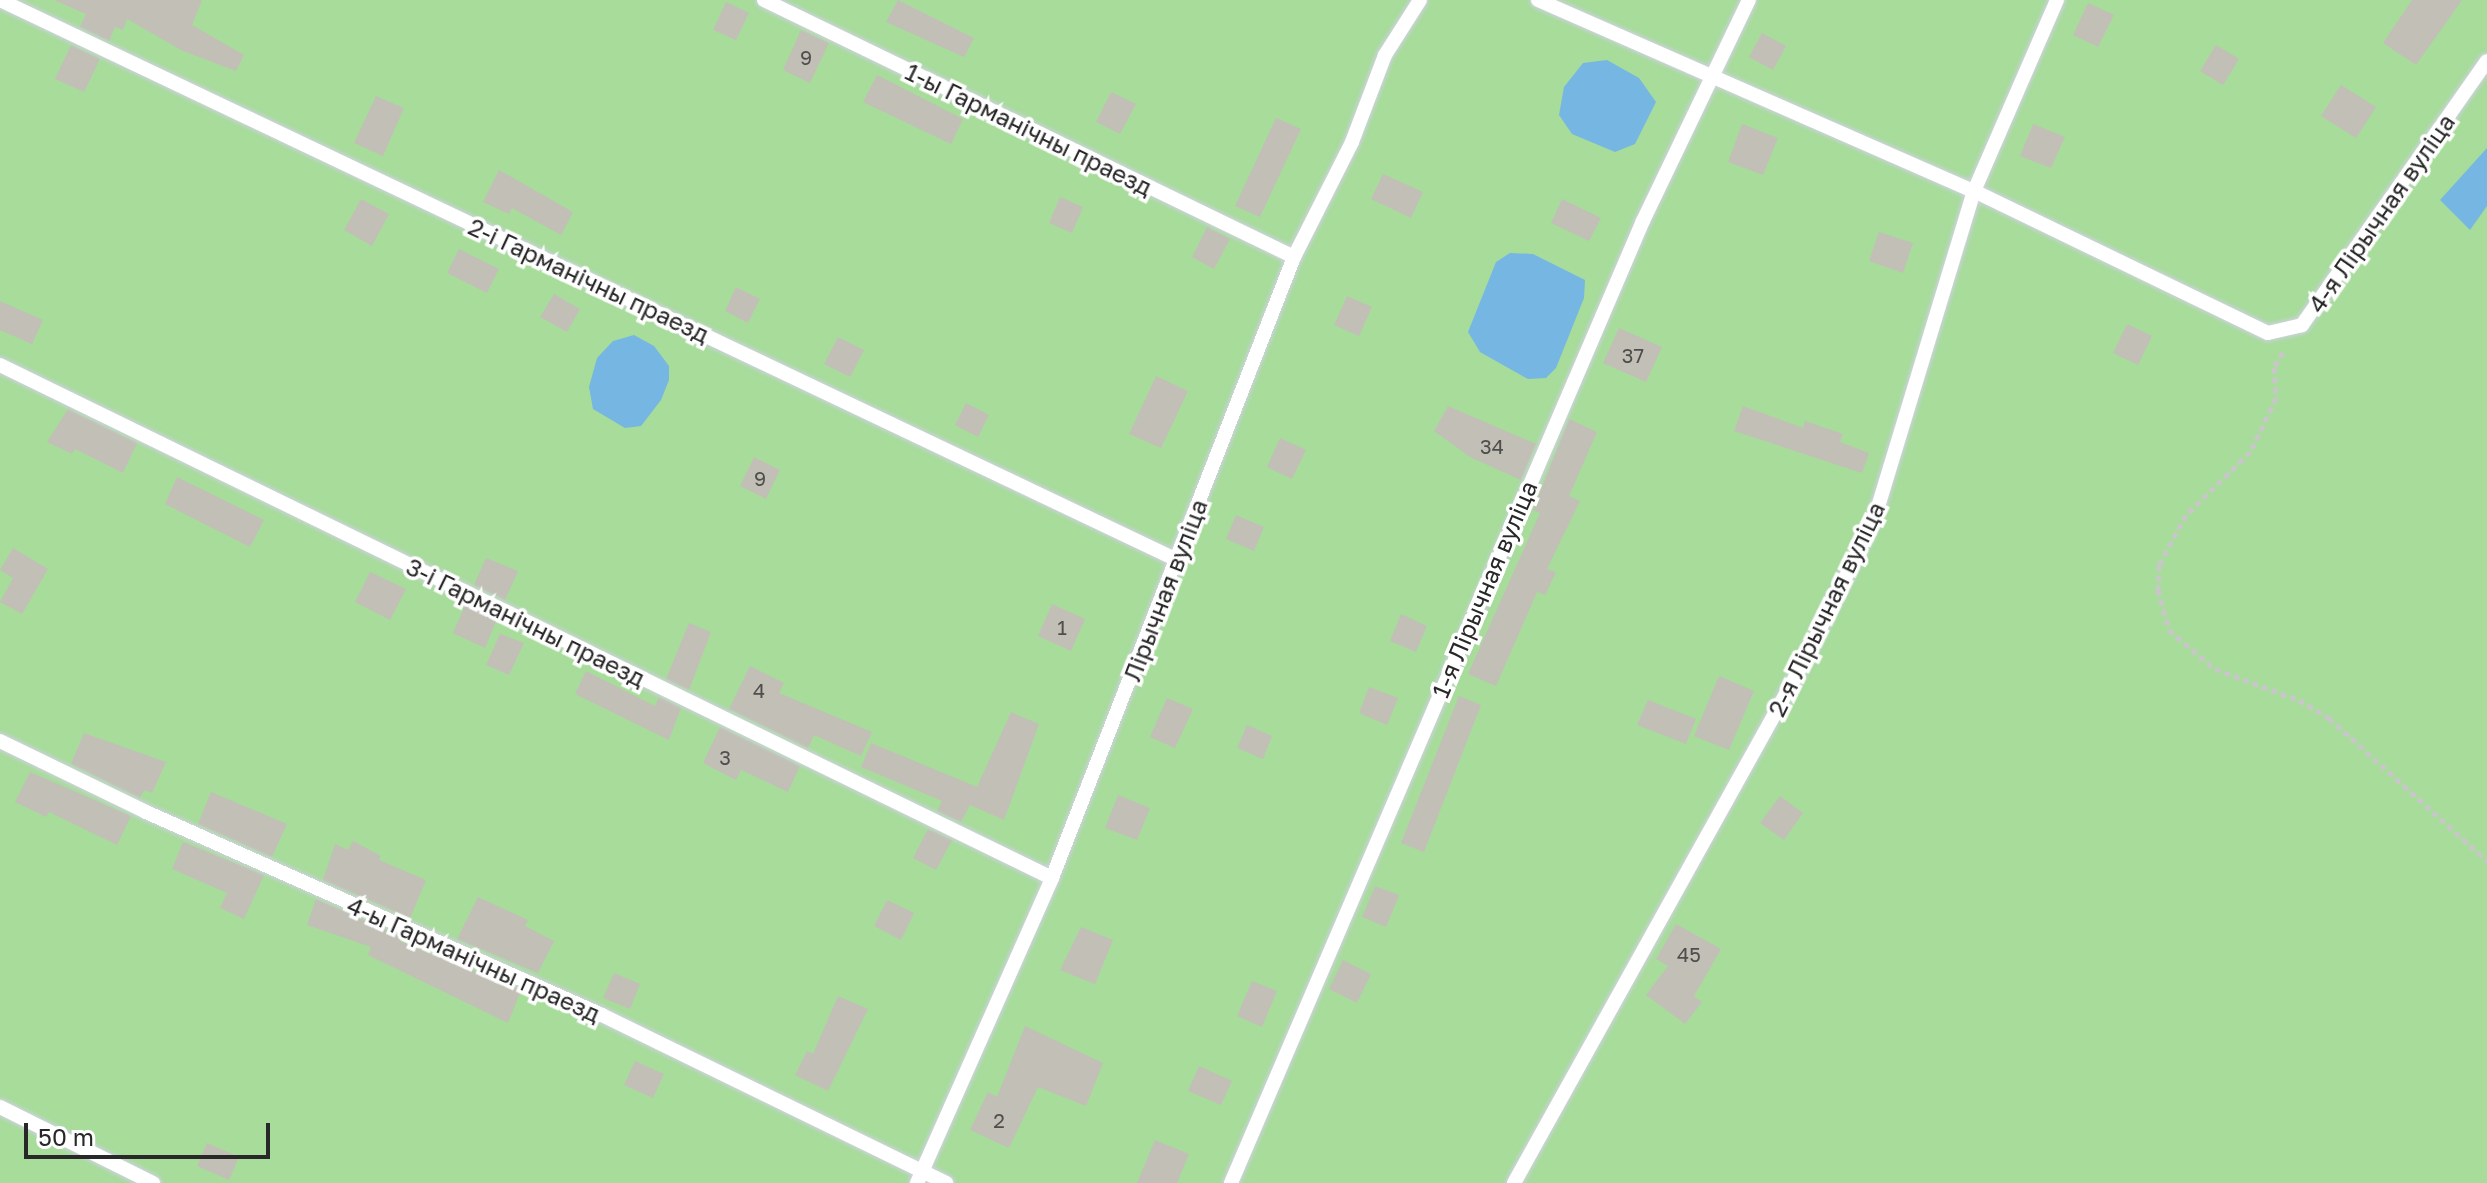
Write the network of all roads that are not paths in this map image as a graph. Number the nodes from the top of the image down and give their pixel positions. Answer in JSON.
{"nodes":[{"id":1,"x":0,"y":0,"type":"edge"},
{"id":2,"x":764,"y":0,"type":"edge"},
{"id":3,"x":1420,"y":0,"type":"edge"},
{"id":4,"x":1538,"y":0,"type":"edge"},
{"id":5,"x":1749,"y":0,"type":"edge"},
{"id":6,"x":2057,"y":0,"type":"edge"},
{"id":7,"x":2487,"y":61,"type":"edge"},
{"id":8,"x":1713,"y":80,"type":"junction"},
{"id":9,"x":1974,"y":191,"type":"junction"},
{"id":10,"x":1294,"y":257,"type":"junction"},
{"id":11,"x":0,"y":365,"type":"edge"},
{"id":12,"x":1177,"y":560,"type":"junction"},
{"id":13,"x":0,"y":741,"type":"edge"},
{"id":14,"x":1052,"y":878,"type":"junction"},
{"id":15,"x":0,"y":1107,"type":"edge"},
{"id":16,"x":920,"y":1177,"type":"edge"},
{"id":17,"x":153,"y":1183,"type":"edge"},
{"id":18,"x":946,"y":1183,"type":"edge"},
{"id":19,"x":1231,"y":1183,"type":"edge"},
{"id":20,"x":1514,"y":1183,"type":"edge"}],
"edges":[{"from":1,"to":12,"type":"lane","name":"2-і Гарманічны праезд"},
{"from":2,"to":10,"type":"lane","name":"1-ы Гарманічны праезд"},
{"from":3,"to":10,"type":"lane","name":"Лірычная вуліца"},
{"from":4,"to":8,"type":"lane"},
{"from":5,"to":8,"type":"lane","name":"1-я Лірычная вуліца"},
{"from":6,"to":9,"type":"lane","name":"2-я Лірычная вуліца"},
{"from":7,"to":9,"type":"lane","name":"4-я Лірычная вуліца"},
{"from":8,"to":9,"type":"lane"},
{"from":8,"to":19,"type":"lane","name":"1-я Лірычная вуліца"},
{"from":9,"to":20,"type":"lane","name":"2-я Лірычная вуліца"},
{"from":10,"to":12,"type":"lane","name":"Лірычная вуліца"},
{"from":11,"to":14,"type":"lane","name":"3-і Гарманічны праезд"},
{"from":12,"to":14,"type":"lane","name":"Лірычная вуліца"},
{"from":13,"to":16,"type":"lane","name":"4-ы Гарманічны праезд"},
{"from":14,"to":16,"type":"lane","name":"Лірычная вуліца"},
{"from":15,"to":17,"type":"lane"},
{"from":16,"to":18,"type":"lane","name":"4-ы Гарманічны праезд"}]}
